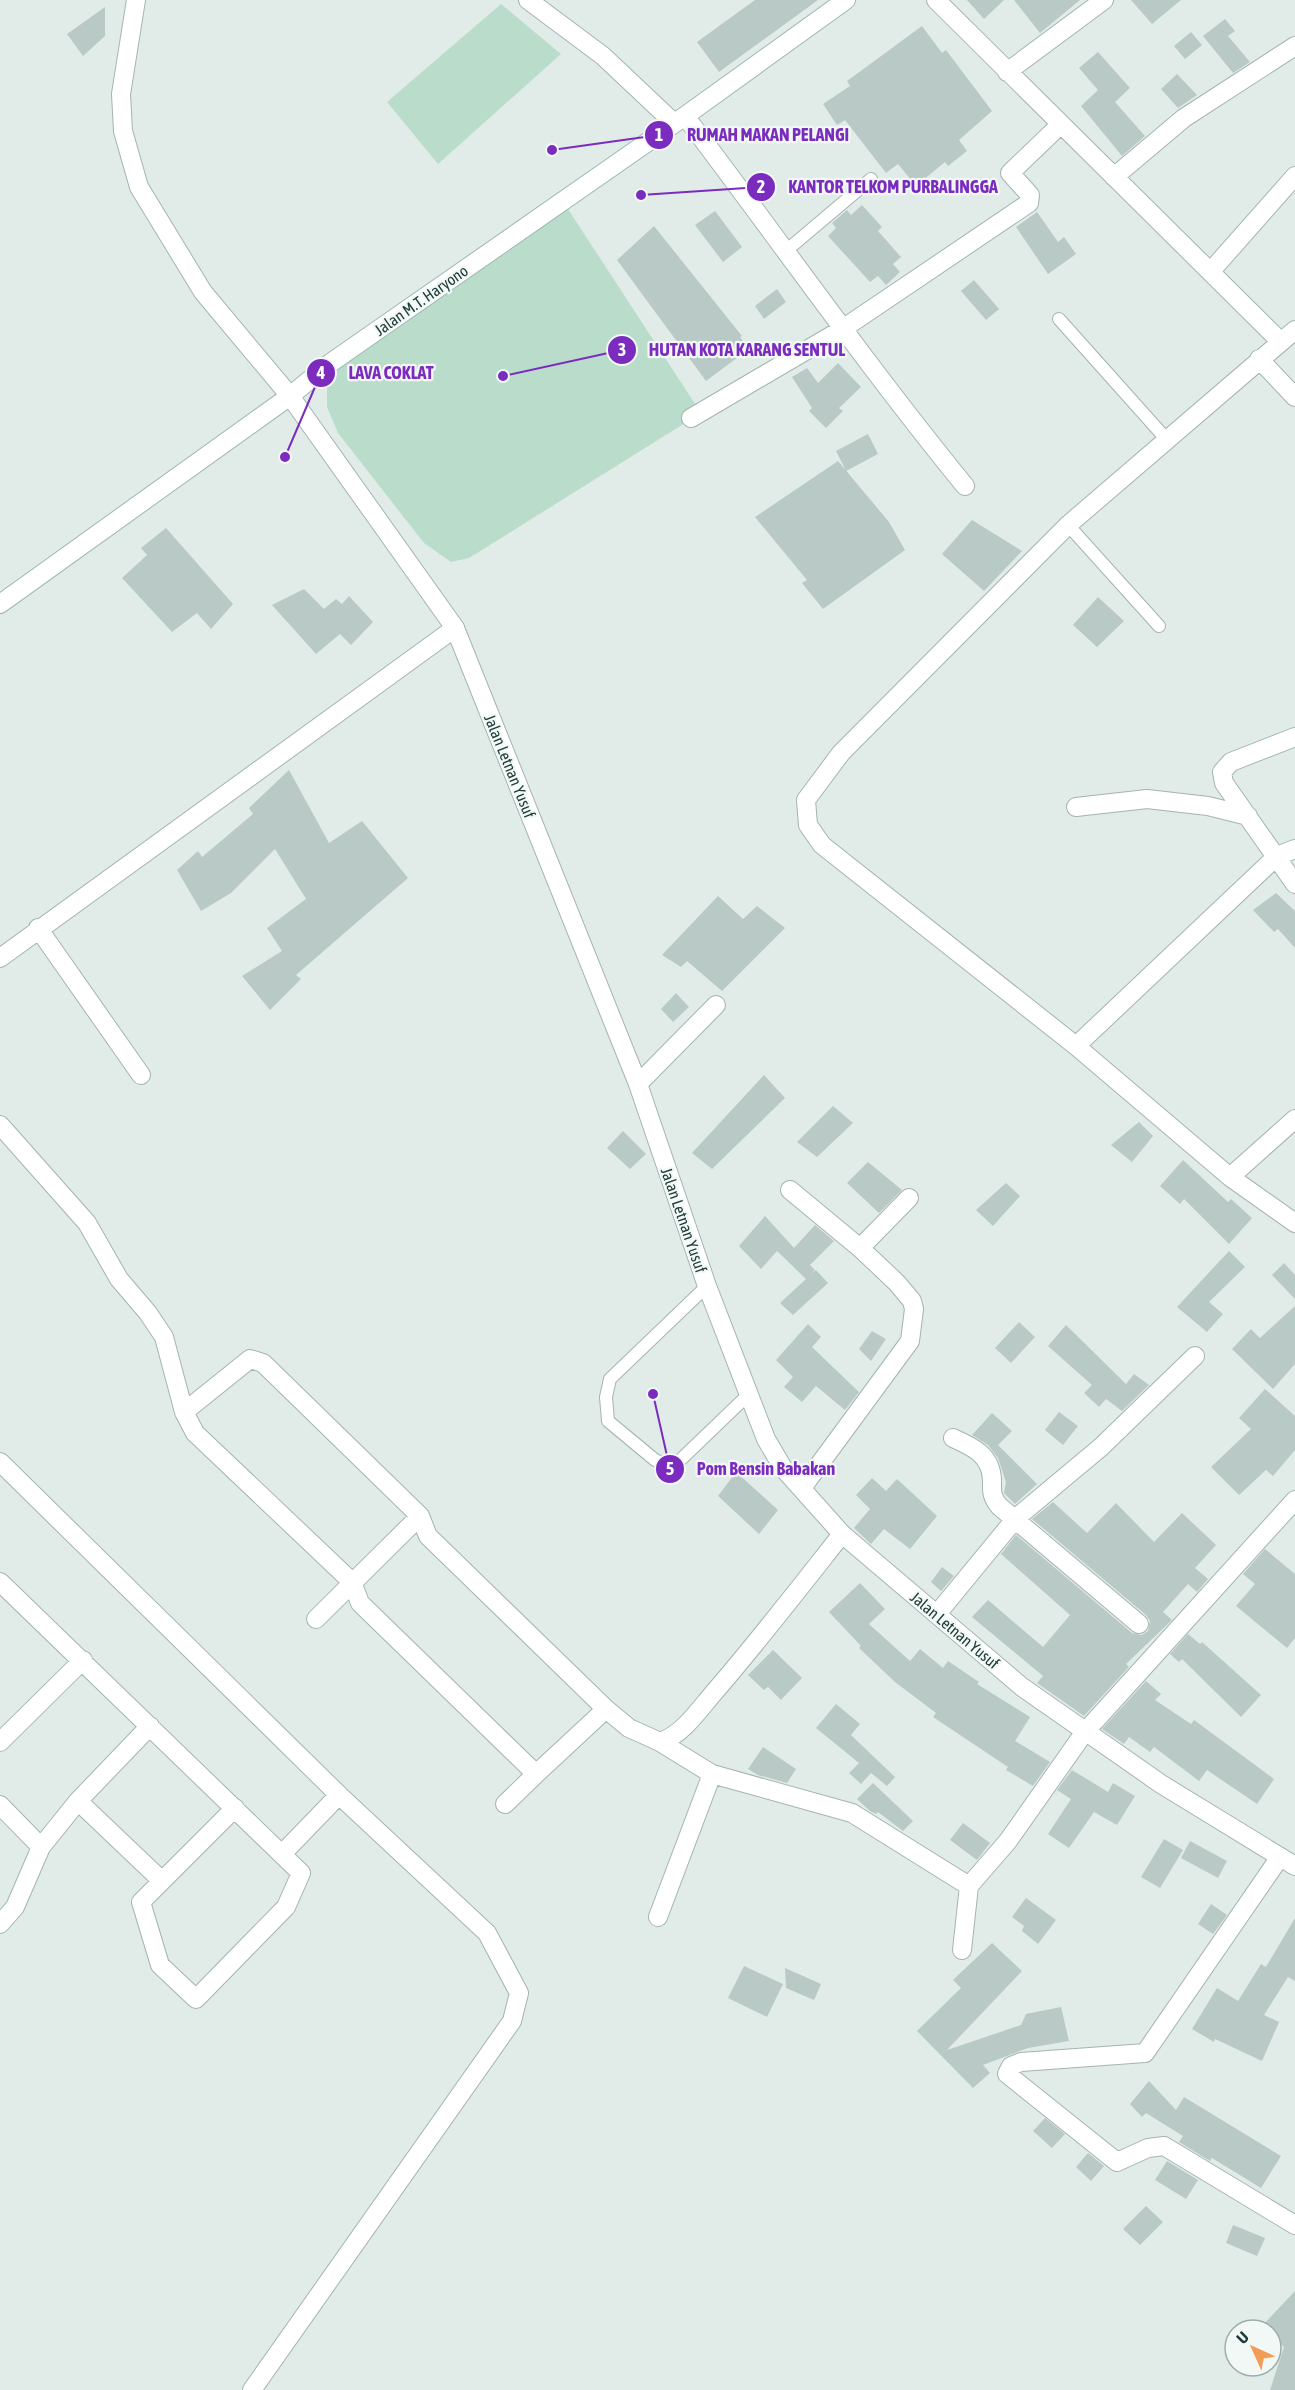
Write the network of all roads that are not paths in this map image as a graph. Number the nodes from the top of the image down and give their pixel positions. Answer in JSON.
{"nodes":[{"id":1,"x":528,"y":0,"type":"edge"},
{"id":2,"x":846,"y":0,"type":"edge"},
{"id":3,"x":936,"y":0,"type":"edge"},
{"id":4,"x":1104,"y":0,"type":"edge"},
{"id":5,"x":138,"y":3,"type":"edge"},
{"id":6,"x":1295,"y":46,"type":"edge"},
{"id":7,"x":1007,"y":72,"type":"junction"},
{"id":8,"x":679,"y":120,"type":"junction"},
{"id":9,"x":1060,"y":125,"type":"junction"},
{"id":10,"x":1295,"y":176,"type":"edge"},
{"id":11,"x":1114,"y":177,"type":"junction"},
{"id":12,"x":871,"y":179,"type":"dead end"},
{"id":13,"x":787,"y":250,"type":"junction"},
{"id":14,"x":1211,"y":271,"type":"junction"},
{"id":15,"x":1059,"y":319,"type":"dead end"},
{"id":16,"x":842,"y":330,"type":"junction"},
{"id":17,"x":1295,"y":330,"type":"edge"},
{"id":18,"x":1281,"y":342,"type":"junction"},
{"id":19,"x":1259,"y":359,"type":"junction"},
{"id":20,"x":290,"y":396,"type":"junction"},
{"id":21,"x":1295,"y":397,"type":"edge"},
{"id":22,"x":691,"y":418,"type":"dead end"},
{"id":23,"x":1168,"y":441,"type":"junction"},
{"id":24,"x":965,"y":486,"type":"dead end"},
{"id":25,"x":1068,"y":525,"type":"junction"},
{"id":26,"x":0,"y":604,"type":"edge"},
{"id":27,"x":1159,"y":626,"type":"dead end"},
{"id":28,"x":454,"y":628,"type":"junction"},
{"id":29,"x":1295,"y":737,"type":"edge"},
{"id":30,"x":1076,"y":807,"type":"dead end"},
{"id":31,"x":1248,"y":816,"type":"junction"},
{"id":32,"x":1295,"y":849,"type":"edge"},
{"id":33,"x":1276,"y":856,"type":"junction"},
{"id":34,"x":1295,"y":884,"type":"edge"},
{"id":35,"x":39,"y":928,"type":"junction"},
{"id":36,"x":0,"y":958,"type":"edge"},
{"id":37,"x":716,"y":1005,"type":"dead end"},
{"id":38,"x":1077,"y":1046,"type":"junction"},
{"id":39,"x":141,"y":1075,"type":"dead end"},
{"id":40,"x":638,"y":1084,"type":"junction"},
{"id":41,"x":1295,"y":1119,"type":"edge"},
{"id":42,"x":0,"y":1125,"type":"edge"},
{"id":43,"x":1230,"y":1177,"type":"junction"},
{"id":44,"x":790,"y":1190,"type":"dead end"},
{"id":45,"x":909,"y":1198,"type":"dead end"},
{"id":46,"x":1295,"y":1223,"type":"edge"},
{"id":47,"x":860,"y":1248,"type":"junction"},
{"id":48,"x":707,"y":1286,"type":"junction"},
{"id":49,"x":1195,"y":1356,"type":"dead end"},
{"id":50,"x":749,"y":1394,"type":"junction"},
{"id":51,"x":184,"y":1412,"type":"junction"},
{"id":52,"x":953,"y":1437,"type":"dead end"},
{"id":53,"x":0,"y":1462,"type":"edge"},
{"id":54,"x":802,"y":1488,"type":"junction"},
{"id":55,"x":1295,"y":1500,"type":"edge"},
{"id":56,"x":420,"y":1516,"type":"junction"},
{"id":57,"x":1016,"y":1518,"type":"junction"},
{"id":58,"x":842,"y":1534,"type":"junction"},
{"id":59,"x":352,"y":1582,"type":"junction"},
{"id":60,"x":4,"y":1594,"type":"edge"},
{"id":61,"x":937,"y":1614,"type":"junction"},
{"id":62,"x":316,"y":1619,"type":"dead end"},
{"id":63,"x":1139,"y":1624,"type":"dead end"},
{"id":64,"x":82,"y":1660,"type":"junction"},
{"id":65,"x":606,"y":1709,"type":"junction"},
{"id":66,"x":150,"y":1726,"type":"junction"},
{"id":67,"x":1084,"y":1733,"type":"junction"},
{"id":68,"x":0,"y":1742,"type":"edge"},
{"id":69,"x":660,"y":1742,"type":"junction"},
{"id":70,"x":536,"y":1774,"type":"junction"},
{"id":71,"x":712,"y":1774,"type":"junction"},
{"id":72,"x":339,"y":1796,"type":"junction"},
{"id":73,"x":78,"y":1801,"type":"junction"},
{"id":74,"x":505,"y":1804,"type":"dead end"},
{"id":75,"x":0,"y":1805,"type":"edge"},
{"id":76,"x":236,"y":1808,"type":"junction"},
{"id":77,"x":41,"y":1847,"type":"junction"},
{"id":78,"x":282,"y":1854,"type":"junction"},
{"id":79,"x":1287,"y":1861,"type":"edge"},
{"id":80,"x":161,"y":1880,"type":"junction"},
{"id":81,"x":969,"y":1886,"type":"junction"},
{"id":82,"x":658,"y":1917,"type":"dead end"},
{"id":83,"x":0,"y":1924,"type":"edge"},
{"id":84,"x":962,"y":1950,"type":"dead end"},
{"id":85,"x":1295,"y":2225,"type":"edge"},
{"id":86,"x":252,"y":2390,"type":"edge"}],
"edges":[{"from":1,"to":8,"type":"street"},
{"from":2,"to":8,"type":"street","name":"Jalan M.T. Haryono"},
{"from":3,"to":7,"type":"street"},
{"from":4,"to":7,"type":"street"},
{"from":5,"to":20,"type":"street","name":"Jalan Letnan Yusuf"},
{"from":6,"to":11,"type":"street"},
{"from":7,"to":9,"type":"street"},
{"from":8,"to":13,"type":"street"},
{"from":8,"to":20,"type":"street","name":"Jalan M.T. Haryono"},
{"from":9,"to":11,"type":"street"},
{"from":9,"to":16,"type":"street"},
{"from":10,"to":14,"type":"street"},
{"from":11,"to":14,"type":"street"},
{"from":12,"to":13,"type":"lane"},
{"from":13,"to":16,"type":"street"},
{"from":14,"to":18,"type":"street"},
{"from":15,"to":23,"type":"lane"},
{"from":16,"to":22,"type":"street"},
{"from":16,"to":24,"type":"street"},
{"from":17,"to":18,"type":"street"},
{"from":18,"to":19,"type":"street"},
{"from":19,"to":21,"type":"street"},
{"from":19,"to":23,"type":"street"},
{"from":20,"to":26,"type":"street","name":"Jalan M.T. Haryono"},
{"from":20,"to":28,"type":"street","name":"Jalan Letnan Yusuf"},
{"from":23,"to":25,"type":"street"},
{"from":25,"to":27,"type":"lane"},
{"from":25,"to":38,"type":"street"},
{"from":28,"to":35,"type":"street"},
{"from":28,"to":40,"type":"street","name":"Jalan Letnan Yusuf"},
{"from":29,"to":31,"type":"street"},
{"from":30,"to":31,"type":"street"},
{"from":31,"to":33,"type":"street"},
{"from":32,"to":33,"type":"street"},
{"from":33,"to":34,"type":"street"},
{"from":33,"to":38,"type":"street"},
{"from":35,"to":36,"type":"street"},
{"from":35,"to":39,"type":"street"},
{"from":37,"to":40,"type":"street"},
{"from":38,"to":43,"type":"street"},
{"from":40,"to":48,"type":"street","name":"Jalan Letnan Yusuf"},
{"from":41,"to":43,"type":"street"},
{"from":42,"to":51,"type":"street"},
{"from":43,"to":46,"type":"street"},
{"from":44,"to":47,"type":"street"},
{"from":45,"to":47,"type":"street"},
{"from":47,"to":54,"type":"street"},
{"from":48,"to":50,"type":"street","name":"Jalan Letnan Yusuf"},
{"from":48,"to":50,"type":"lane"},
{"from":49,"to":57,"type":"street"},
{"from":50,"to":54,"type":"street","name":"Jalan Letnan Yusuf"},
{"from":51,"to":56,"type":"street"},
{"from":51,"to":59,"type":"street"},
{"from":52,"to":57,"type":"street"},
{"from":53,"to":72,"type":"street"},
{"from":54,"to":58,"type":"street","name":"Jalan Letnan Yusuf"},
{"from":55,"to":67,"type":"street"},
{"from":56,"to":59,"type":"street"},
{"from":56,"to":65,"type":"street"},
{"from":57,"to":61,"type":"street"},
{"from":57,"to":63,"type":"street"},
{"from":58,"to":61,"type":"street","name":"Jalan Letnan Yusuf"},
{"from":58,"to":69,"type":"street"},
{"from":59,"to":62,"type":"street"},
{"from":59,"to":70,"type":"street"},
{"from":60,"to":64,"type":"street"},
{"from":61,"to":67,"type":"street","name":"Jalan Letnan Yusuf"},
{"from":64,"to":66,"type":"street"},
{"from":64,"to":68,"type":"street"},
{"from":65,"to":69,"type":"street"},
{"from":65,"to":70,"type":"street"},
{"from":66,"to":73,"type":"street"},
{"from":66,"to":76,"type":"street"},
{"from":67,"to":79,"type":"street","name":"Jalan Letnan Yusuf"},
{"from":67,"to":81,"type":"street"},
{"from":69,"to":71,"type":"street"},
{"from":70,"to":74,"type":"street"},
{"from":71,"to":81,"type":"street"},
{"from":71,"to":82,"type":"street"},
{"from":72,"to":78,"type":"street"},
{"from":72,"to":86,"type":"street"},
{"from":73,"to":77,"type":"street"},
{"from":73,"to":80,"type":"street"},
{"from":75,"to":77,"type":"street"},
{"from":76,"to":78,"type":"street"},
{"from":76,"to":80,"type":"street"},
{"from":77,"to":83,"type":"street"},
{"from":78,"to":80,"type":"street"},
{"from":79,"to":85,"type":"street"},
{"from":81,"to":84,"type":"street"}]}
